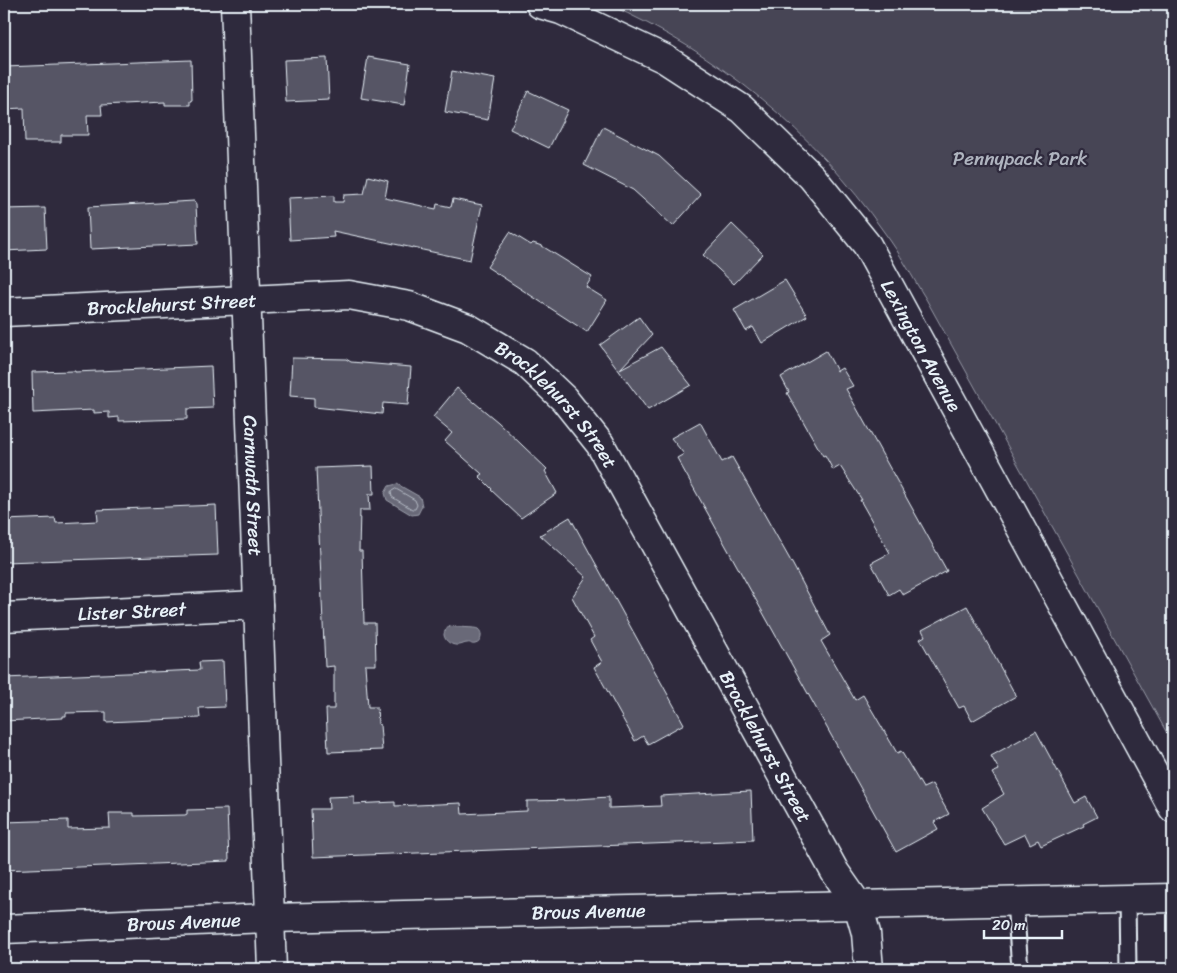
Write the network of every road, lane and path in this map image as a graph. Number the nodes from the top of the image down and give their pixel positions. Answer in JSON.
{"nodes":[{"id":1,"x":235,"y":4,"type":"edge"},
{"id":2,"x":540,"y":4,"type":"edge"},
{"id":3,"x":247,"y":300,"type":"junction"},
{"id":4,"x":4,"y":312,"type":"edge"},
{"id":5,"x":258,"y":606,"type":"junction"},
{"id":6,"x":4,"y":617,"type":"edge"},
{"id":7,"x":1173,"y":808,"type":"edge"},
{"id":8,"x":1173,"y":898,"type":"edge"},
{"id":9,"x":1127,"y":899,"type":"junction"},
{"id":10,"x":1015,"y":902,"type":"junction"},
{"id":11,"x":858,"y":905,"type":"junction"},
{"id":12,"x":270,"y":918,"type":"junction"},
{"id":13,"x":4,"y":929,"type":"edge"},
{"id":14,"x":272,"y":969,"type":"edge"},
{"id":15,"x":869,"y":969,"type":"edge"},
{"id":16,"x":1020,"y":969,"type":"edge"},
{"id":17,"x":1128,"y":969,"type":"edge"}],
"edges":[{"from":1,"to":3,"type":"street","name":"Carnwath Street"},
{"from":2,"to":7,"type":"street","name":"Lexington Avenue"},
{"from":3,"to":4,"type":"street","name":"Brocklehurst Street"},
{"from":3,"to":5,"type":"street","name":"Carnwath Street"},
{"from":3,"to":11,"type":"street","name":"Brocklehurst Street"},
{"from":5,"to":6,"type":"street","name":"Lister Street"},
{"from":5,"to":12,"type":"street","name":"Carnwath Street"},
{"from":8,"to":9,"type":"street","name":"Brous Avenue"},
{"from":9,"to":10,"type":"street","name":"Brous Avenue"},
{"from":9,"to":17,"type":"lane"},
{"from":10,"to":11,"type":"street","name":"Brous Avenue"},
{"from":10,"to":16,"type":"lane"},
{"from":11,"to":12,"type":"street","name":"Brous Avenue"},
{"from":11,"to":15,"type":"street","name":"Brocklehurst Street"},
{"from":12,"to":13,"type":"street","name":"Brous Avenue"},
{"from":12,"to":14,"type":"street","name":"Carnwath Street"}]}
